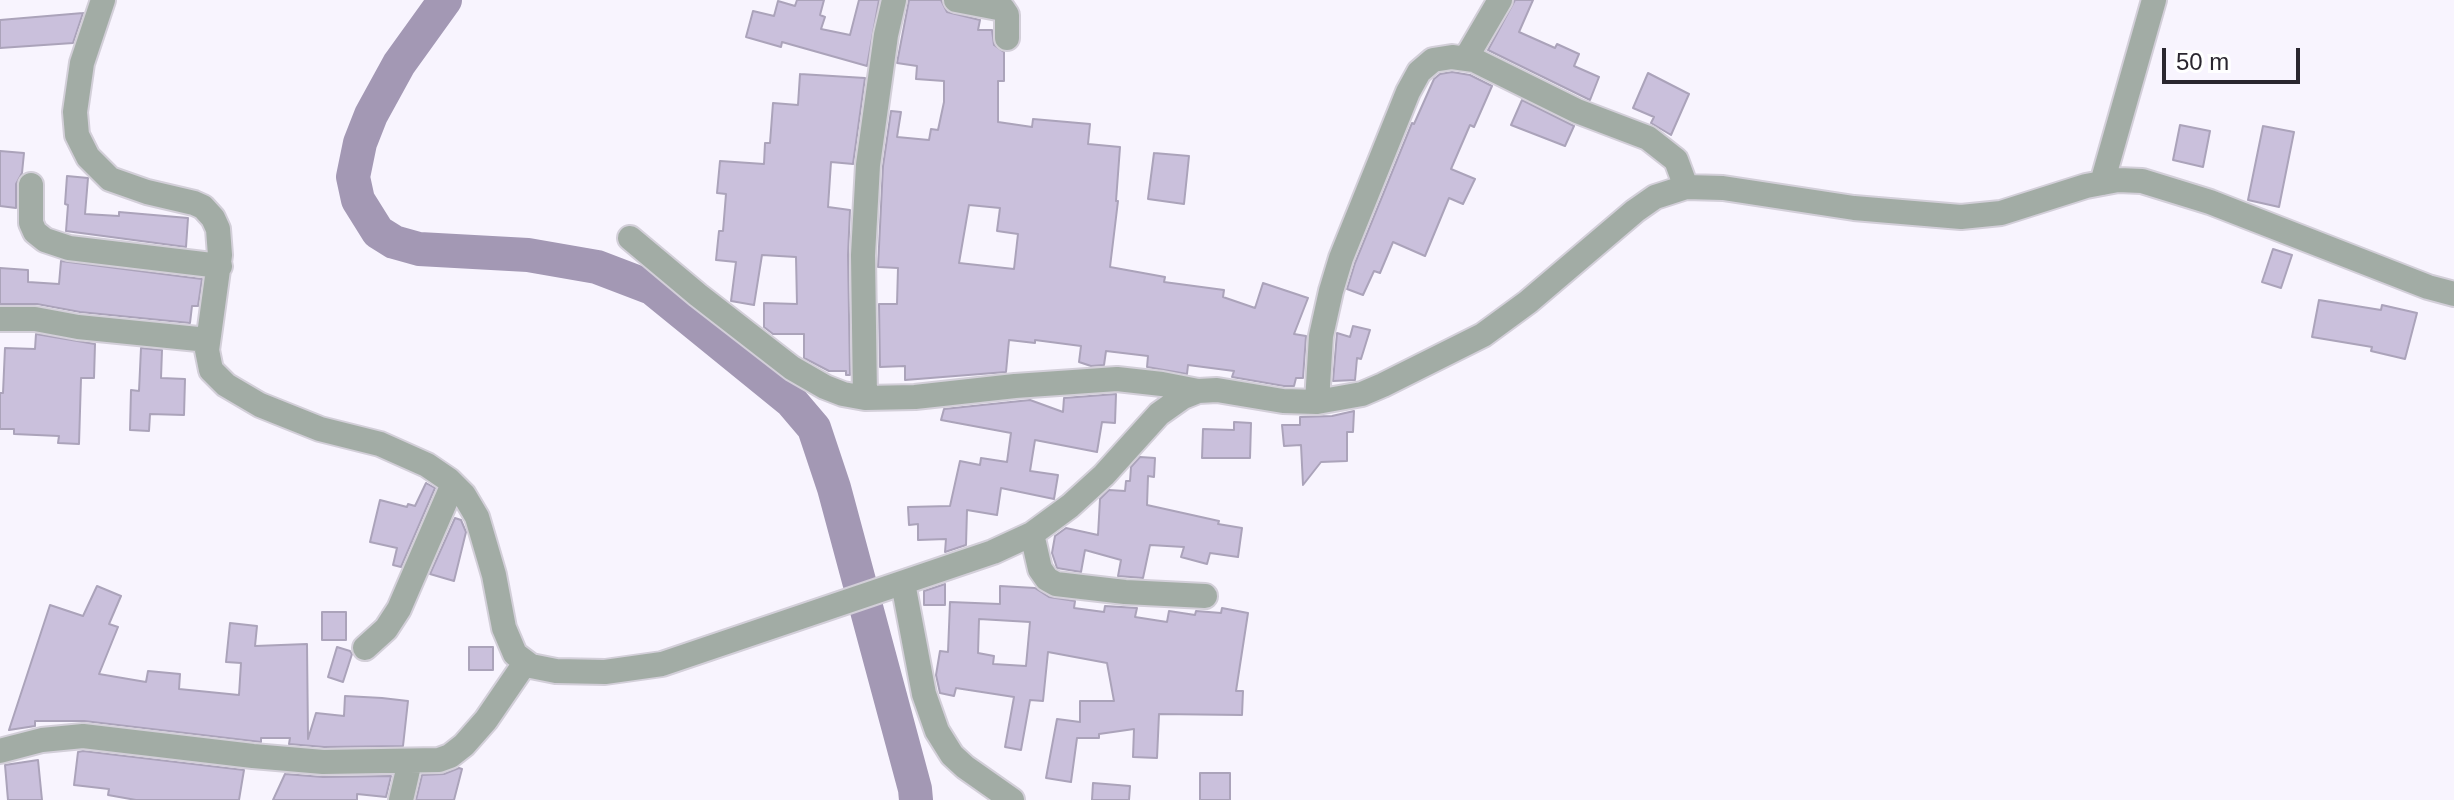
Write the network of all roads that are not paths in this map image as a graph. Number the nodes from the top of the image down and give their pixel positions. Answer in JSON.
{"nodes":[{"id":1,"x":103,"y":0,"type":"edge"},
{"id":2,"x":894,"y":0,"type":"edge"},
{"id":3,"x":956,"y":0,"type":"edge"},
{"id":4,"x":1500,"y":0,"type":"edge"},
{"id":5,"x":2154,"y":0,"type":"edge"},
{"id":6,"x":1007,"y":38,"type":"dead end"},
{"id":7,"x":1466,"y":58,"type":"junction"},
{"id":8,"x":2102,"y":183,"type":"junction"},
{"id":9,"x":31,"y":185,"type":"dead end"},
{"id":10,"x":1686,"y":187,"type":"junction"},
{"id":11,"x":630,"y":238,"type":"dead end"},
{"id":12,"x":220,"y":266,"type":"junction"},
{"id":13,"x":2454,"y":294,"type":"edge"},
{"id":14,"x":0,"y":319,"type":"edge"},
{"id":15,"x":208,"y":340,"type":"junction"},
{"id":16,"x":1198,"y":391,"type":"junction"},
{"id":17,"x":865,"y":398,"type":"junction"},
{"id":18,"x":1317,"y":402,"type":"junction"},
{"id":19,"x":453,"y":484,"type":"junction"},
{"id":20,"x":1032,"y":534,"type":"junction"},
{"id":21,"x":899,"y":584,"type":"junction"},
{"id":22,"x":1205,"y":596,"type":"dead end"},
{"id":23,"x":365,"y":648,"type":"dead end"},
{"id":24,"x":525,"y":663,"type":"junction"},
{"id":25,"x":0,"y":751,"type":"edge"},
{"id":26,"x":410,"y":761,"type":"junction"},
{"id":27,"x":401,"y":800,"type":"edge"},
{"id":28,"x":1012,"y":800,"type":"edge"}],
"edges":[{"from":1,"to":12,"type":"street"},
{"from":2,"to":17,"type":"street"},
{"from":3,"to":6,"type":"street"},
{"from":4,"to":7,"type":"street"},
{"from":5,"to":8,"type":"street"},
{"from":7,"to":10,"type":"street"},
{"from":7,"to":18,"type":"street"},
{"from":8,"to":10,"type":"street"},
{"from":8,"to":13,"type":"street"},
{"from":9,"to":12,"type":"street"},
{"from":10,"to":18,"type":"street"},
{"from":11,"to":17,"type":"street"},
{"from":12,"to":15,"type":"street"},
{"from":14,"to":15,"type":"street"},
{"from":15,"to":19,"type":"street"},
{"from":16,"to":17,"type":"street"},
{"from":16,"to":18,"type":"street"},
{"from":16,"to":20,"type":"street"},
{"from":19,"to":23,"type":"street"},
{"from":19,"to":24,"type":"street"},
{"from":20,"to":21,"type":"street"},
{"from":20,"to":22,"type":"street"},
{"from":21,"to":24,"type":"street"},
{"from":21,"to":28,"type":"street"},
{"from":24,"to":26,"type":"street"},
{"from":25,"to":26,"type":"street"},
{"from":26,"to":27,"type":"street"}]}
